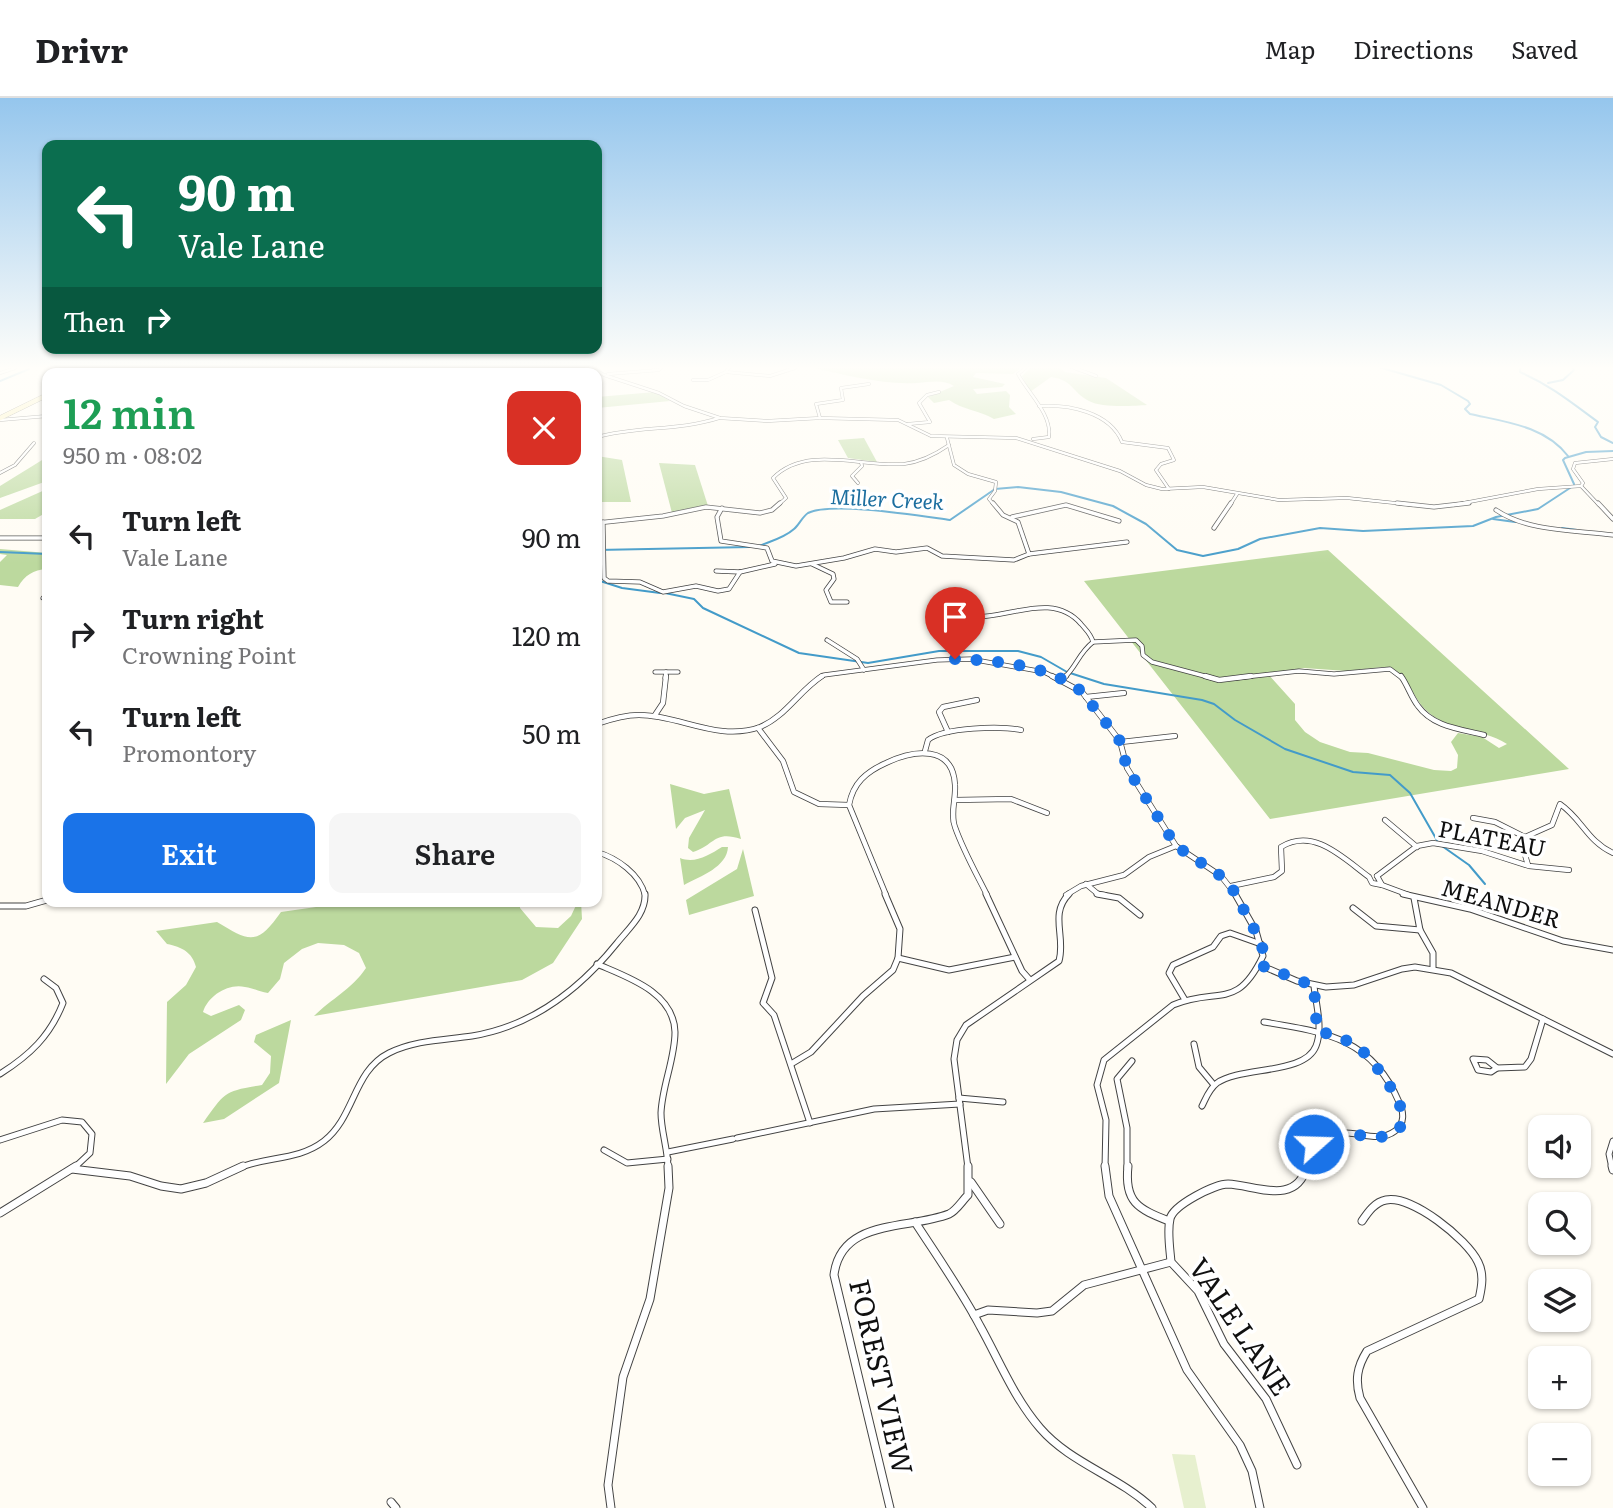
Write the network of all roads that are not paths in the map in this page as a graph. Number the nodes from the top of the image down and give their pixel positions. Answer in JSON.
{"nodes":[{"id":1,"x":621,"y":432,"type":"edge"},
{"id":2,"x":919,"y":432,"type":"edge"},
{"id":3,"x":1050,"y":432,"type":"edge"},
{"id":4,"x":1117,"y":432,"type":"edge"},
{"id":5,"x":602,"y":436,"type":"edge"},
{"id":6,"x":947,"y":438,"type":"junction"},
{"id":7,"x":1028,"y":439,"type":"junction"},
{"id":8,"x":34,"y":443,"type":"dead end"},
{"id":9,"x":949,"y":445,"type":"junction"},
{"id":10,"x":1613,"y":459,"type":"edge"},
{"id":11,"x":857,"y":460,"type":"junction"},
{"id":12,"x":0,"y":473,"type":"edge"},
{"id":13,"x":858,"y":483,"type":"dead end"},
{"id":14,"x":1581,"y":486,"type":"junction"},
{"id":15,"x":1169,"y":489,"type":"junction"},
{"id":16,"x":1237,"y":494,"type":"junction"},
{"id":17,"x":722,"y":508,"type":"junction"},
{"id":18,"x":1496,"y":510,"type":"dead end"},
{"id":19,"x":1011,"y":517,"type":"junction"},
{"id":20,"x":1613,"y":519,"type":"edge"},
{"id":21,"x":1119,"y":520,"type":"dead end"},
{"id":22,"x":603,"y":522,"type":"joint"},
{"id":23,"x":1214,"y":528,"type":"dead end"},
{"id":24,"x":1613,"y":535,"type":"edge"},
{"id":25,"x":0,"y":538,"type":"edge"},
{"id":26,"x":42,"y":538,"type":"edge"},
{"id":27,"x":1127,"y":542,"type":"dead end"},
{"id":28,"x":1030,"y":555,"type":"junction"},
{"id":29,"x":776,"y":564,"type":"junction"},
{"id":30,"x":811,"y":564,"type":"junction"},
{"id":31,"x":716,"y":571,"type":"dead end"},
{"id":32,"x":740,"y":572,"type":"junction"},
{"id":33,"x":847,"y":602,"type":"dead end"},
{"id":34,"x":949,"y":611,"type":"dead end"},
{"id":35,"x":827,"y":640,"type":"dead end"},
{"id":36,"x":1094,"y":642,"type":"junction"},
{"id":37,"x":864,"y":670,"type":"junction"},
{"id":38,"x":655,"y":672,"type":"dead end"},
{"id":39,"x":666,"y":672,"type":"junction"},
{"id":40,"x":678,"y":672,"type":"dead end"},
{"id":41,"x":1061,"y":680,"type":"junction"},
{"id":42,"x":1124,"y":693,"type":"dead end"},
{"id":43,"x":1086,"y":697,"type":"junction"},
{"id":44,"x":977,"y":700,"type":"dead end"},
{"id":45,"x":654,"y":715,"type":"junction"},
{"id":46,"x":602,"y":722,"type":"edge"},
{"id":47,"x":758,"y":728,"type":"junction"},
{"id":48,"x":1020,"y":730,"type":"dead end"},
{"id":49,"x":948,"y":732,"type":"junction"},
{"id":50,"x":1484,"y":735,"type":"dead end"},
{"id":51,"x":1174,"y":736,"type":"dead end"},
{"id":52,"x":1121,"y":742,"type":"junction"},
{"id":53,"x":925,"y":751,"type":"junction"},
{"id":54,"x":955,"y":800,"type":"junction"},
{"id":55,"x":849,"y":805,"type":"junction"},
{"id":56,"x":1046,"y":813,"type":"dead end"},
{"id":57,"x":1473,"y":818,"type":"dead end"},
{"id":58,"x":1385,"y":820,"type":"dead end"},
{"id":59,"x":1525,"y":837,"type":"junction"},
{"id":60,"x":1176,"y":846,"type":"junction"},
{"id":61,"x":1417,"y":847,"type":"junction"},
{"id":62,"x":1613,"y":853,"type":"edge"},
{"id":63,"x":602,"y":854,"type":"edge"},
{"id":64,"x":1529,"y":866,"type":"junction"},
{"id":65,"x":1569,"y":870,"type":"dead end"},
{"id":66,"x":1377,"y":876,"type":"junction"},
{"id":67,"x":1369,"y":877,"type":"junction"},
{"id":68,"x":1086,"y":884,"type":"junction"},
{"id":69,"x":1382,"y":885,"type":"junction"},
{"id":70,"x":1231,"y":886,"type":"junction"},
{"id":71,"x":1414,"y":898,"type":"junction"},
{"id":72,"x":42,"y":901,"type":"edge"},
{"id":73,"x":0,"y":906,"type":"edge"},
{"id":74,"x":1353,"y":908,"type":"dead end"},
{"id":75,"x":755,"y":910,"type":"dead end"},
{"id":76,"x":1140,"y":915,"type":"dead end"},
{"id":77,"x":1420,"y":930,"type":"junction"},
{"id":78,"x":1262,"y":944,"type":"junction"},
{"id":79,"x":1613,"y":950,"type":"edge"},
{"id":80,"x":1015,"y":957,"type":"junction"},
{"id":81,"x":898,"y":958,"type":"junction"},
{"id":82,"x":597,"y":964,"type":"junction"},
{"id":83,"x":1260,"y":965,"type":"junction"},
{"id":84,"x":1433,"y":968,"type":"junction"},
{"id":85,"x":44,"y":979,"type":"dead end"},
{"id":86,"x":1030,"y":980,"type":"junction"},
{"id":87,"x":1314,"y":986,"type":"junction"},
{"id":88,"x":1185,"y":1000,"type":"junction"},
{"id":89,"x":1543,"y":1019,"type":"junction"},
{"id":90,"x":1264,"y":1022,"type":"dead end"},
{"id":91,"x":1317,"y":1031,"type":"junction"},
{"id":92,"x":1194,"y":1044,"type":"dead end"},
{"id":93,"x":1613,"y":1054,"type":"edge"},
{"id":94,"x":1132,"y":1061,"type":"dead end"},
{"id":95,"x":791,"y":1064,"type":"junction"},
{"id":96,"x":1497,"y":1068,"type":"dead end"},
{"id":97,"x":0,"y":1074,"type":"edge"},
{"id":98,"x":1214,"y":1085,"type":"junction"},
{"id":99,"x":960,"y":1101,"type":"junction"},
{"id":100,"x":1003,"y":1102,"type":"dead end"},
{"id":101,"x":1202,"y":1106,"type":"dead end"},
{"id":102,"x":810,"y":1123,"type":"junction"},
{"id":103,"x":0,"y":1140,"type":"edge"},
{"id":104,"x":1613,"y":1141,"type":"edge"},
{"id":105,"x":604,"y":1150,"type":"dead end"},
{"id":106,"x":668,"y":1155,"type":"junction"},
{"id":107,"x":72,"y":1168,"type":"junction"},
{"id":108,"x":1613,"y":1170,"type":"edge"},
{"id":109,"x":970,"y":1181,"type":"junction"},
{"id":110,"x":0,"y":1213,"type":"edge"},
{"id":111,"x":1169,"y":1221,"type":"junction"},
{"id":112,"x":1362,"y":1221,"type":"dead end"},
{"id":113,"x":915,"y":1222,"type":"junction"},
{"id":114,"x":1000,"y":1224,"type":"dead end"},
{"id":115,"x":1171,"y":1262,"type":"junction"},
{"id":116,"x":1141,"y":1272,"type":"junction"},
{"id":117,"x":974,"y":1315,"type":"junction"},
{"id":118,"x":1297,"y":1465,"type":"dead end"},
{"id":119,"x":611,"y":1508,"type":"edge"},
{"id":120,"x":890,"y":1508,"type":"edge"},
{"id":121,"x":1152,"y":1508,"type":"edge"},
{"id":122,"x":1260,"y":1508,"type":"edge"},
{"id":123,"x":1423,"y":1508,"type":"edge"}],
"edges":[{"from":1,"to":5,"type":"street"},
{"from":2,"to":6,"type":"street"},
{"from":3,"to":7,"type":"street"},
{"from":4,"to":15,"type":"street"},
{"from":6,"to":7,"type":"street"},
{"from":6,"to":9,"type":"street"},
{"from":7,"to":15,"type":"street"},
{"from":8,"to":12,"type":"street"},
{"from":9,"to":11,"type":"street"},
{"from":9,"to":19,"type":"street"},
{"from":10,"to":14,"type":"street"},
{"from":11,"to":13,"type":"street"},
{"from":11,"to":17,"type":"street"},
{"from":14,"to":16,"type":"street"},
{"from":14,"to":20,"type":"street"},
{"from":15,"to":16,"type":"street"},
{"from":16,"to":23,"type":"street"},
{"from":17,"to":22,"type":"street"},
{"from":17,"to":29,"type":"street"},
{"from":18,"to":24,"type":"street"},
{"from":19,"to":21,"type":"street"},
{"from":19,"to":28,"type":"street"},
{"from":22,"to":32,"type":"street"},
{"from":25,"to":26,"type":"street"},
{"from":27,"to":28,"type":"street"},
{"from":28,"to":30,"type":"street"},
{"from":29,"to":30,"type":"street"},
{"from":29,"to":32,"type":"street"},
{"from":30,"to":33,"type":"street"},
{"from":31,"to":32,"type":"street"},
{"from":34,"to":36,"type":"street"},
{"from":35,"to":37,"type":"street"},
{"from":36,"to":41,"type":"street"},
{"from":36,"to":50,"type":"street"},
{"from":37,"to":41,"type":"street"},
{"from":37,"to":47,"type":"street"},
{"from":38,"to":39,"type":"street"},
{"from":39,"to":40,"type":"street"},
{"from":39,"to":45,"type":"street"},
{"from":41,"to":43,"type":"street"},
{"from":42,"to":43,"type":"street"},
{"from":43,"to":52,"type":"street"},
{"from":44,"to":49,"type":"street"},
{"from":45,"to":46,"type":"street"},
{"from":45,"to":47,"type":"street"},
{"from":47,"to":55,"type":"street"},
{"from":48,"to":49,"type":"street"},
{"from":49,"to":53,"type":"street"},
{"from":51,"to":52,"type":"street"},
{"from":52,"to":60,"type":"street"},
{"from":53,"to":54,"type":"street"},
{"from":53,"to":55,"type":"street"},
{"from":54,"to":56,"type":"street"},
{"from":54,"to":80,"type":"street"},
{"from":55,"to":81,"type":"street"},
{"from":57,"to":59,"type":"street"},
{"from":58,"to":61,"type":"street"},
{"from":59,"to":62,"type":"street"},
{"from":59,"to":64,"type":"street"},
{"from":60,"to":68,"type":"street"},
{"from":60,"to":70,"type":"street"},
{"from":61,"to":64,"type":"street","name":"PLATEAU"},
{"from":61,"to":66,"type":"street","name":"PLATEAU"},
{"from":63,"to":82,"type":"street"},
{"from":64,"to":65,"type":"street","name":"PLATEAU"},
{"from":66,"to":67,"type":"street"},
{"from":66,"to":69,"type":"street"},
{"from":67,"to":69,"type":"street","name":"MEANDER"},
{"from":67,"to":70,"type":"street","name":"MEANDER"},
{"from":68,"to":76,"type":"street"},
{"from":68,"to":86,"type":"street"},
{"from":69,"to":71,"type":"street","name":"MEANDER"},
{"from":70,"to":78,"type":"street"},
{"from":71,"to":77,"type":"street"},
{"from":71,"to":79,"type":"street","name":"MEANDER"},
{"from":72,"to":73,"type":"street"},
{"from":74,"to":77,"type":"street"},
{"from":75,"to":95,"type":"street"},
{"from":77,"to":84,"type":"street"},
{"from":78,"to":83,"type":"street"},
{"from":78,"to":88,"type":"street"},
{"from":80,"to":81,"type":"street"},
{"from":80,"to":86,"type":"street"},
{"from":81,"to":95,"type":"street"},
{"from":82,"to":106,"type":"street"},
{"from":82,"to":107,"type":"street"},
{"from":83,"to":87,"type":"street"},
{"from":83,"to":88,"type":"street"},
{"from":84,"to":87,"type":"street"},
{"from":84,"to":89,"type":"street"},
{"from":85,"to":97,"type":"street"},
{"from":86,"to":99,"type":"street"},
{"from":87,"to":91,"type":"street"},
{"from":88,"to":116,"type":"street"},
{"from":89,"to":93,"type":"street"},
{"from":89,"to":96,"type":"street"},
{"from":90,"to":91,"type":"street"},
{"from":91,"to":98,"type":"street"},
{"from":91,"to":111,"type":"street"},
{"from":92,"to":98,"type":"street"},
{"from":94,"to":111,"type":"street"},
{"from":95,"to":102,"type":"street"},
{"from":98,"to":101,"type":"street"},
{"from":99,"to":100,"type":"street"},
{"from":99,"to":102,"type":"street"},
{"from":99,"to":109,"type":"street"},
{"from":102,"to":106,"type":"street"},
{"from":103,"to":107,"type":"street"},
{"from":104,"to":108,"type":"street"},
{"from":105,"to":106,"type":"street"},
{"from":106,"to":119,"type":"street"},
{"from":107,"to":110,"type":"street"},
{"from":109,"to":113,"type":"street","name":"FOREST VIEW"},
{"from":109,"to":114,"type":"street"},
{"from":111,"to":115,"type":"street","name":"VALE LANE"},
{"from":112,"to":123,"type":"street"},
{"from":113,"to":117,"type":"street"},
{"from":113,"to":120,"type":"street","name":"FOREST VIEW"},
{"from":115,"to":116,"type":"street"},
{"from":115,"to":118,"type":"street","name":"VALE LANE"},
{"from":116,"to":117,"type":"street"},
{"from":116,"to":122,"type":"street"},
{"from":117,"to":121,"type":"street"}]}
